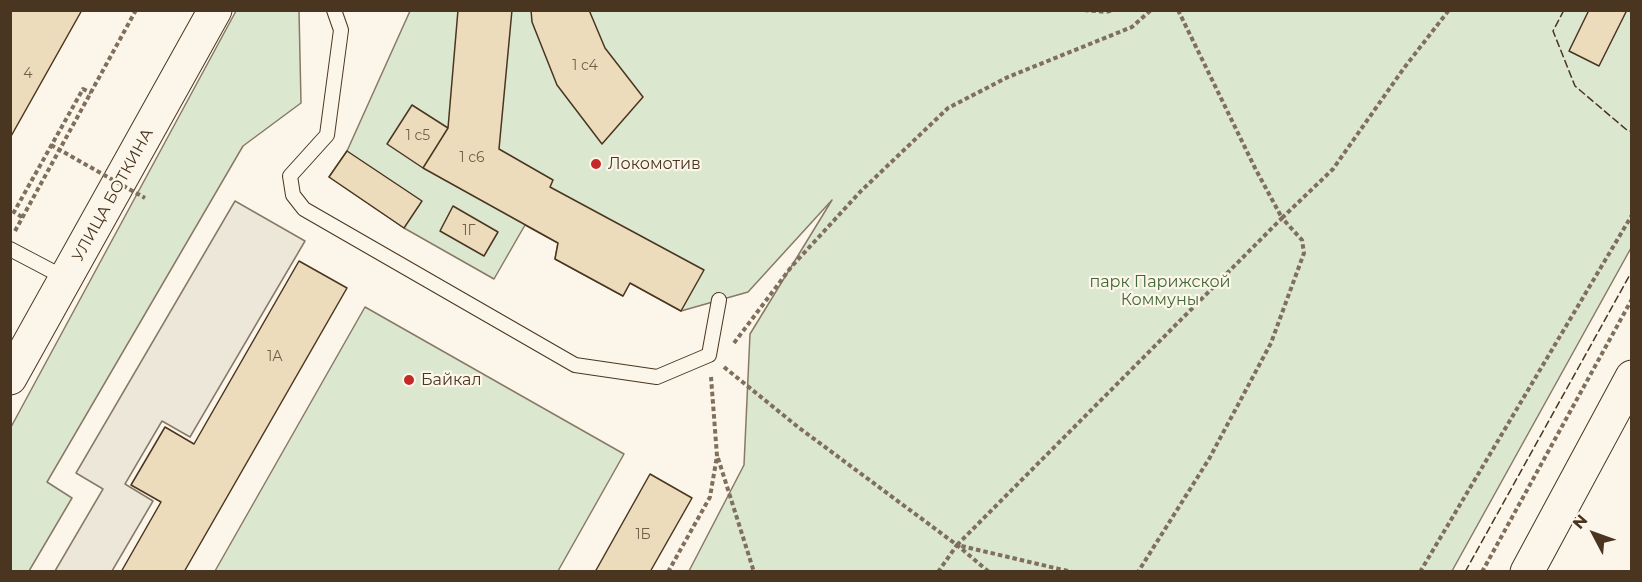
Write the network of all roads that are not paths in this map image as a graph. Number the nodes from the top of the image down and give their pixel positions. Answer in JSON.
{"nodes":[{"id":1,"x":215,"y":10,"type":"edge"},
{"id":2,"x":334,"y":10,"type":"edge"},
{"id":3,"x":10,"y":249,"type":"edge"},
{"id":4,"x":67,"y":279,"type":"junction"},
{"id":5,"x":719,"y":300,"type":"dead end"},
{"id":6,"x":10,"y":378,"type":"edge"},
{"id":7,"x":1628,"y":394,"type":"edge"},
{"id":8,"x":1533,"y":567,"type":"edge"}],
"edges":[{"from":1,"to":4,"type":"main road","name":"УЛИЦА БОТКИНА"},
{"from":2,"to":5,"type":"lane"},
{"from":3,"to":4,"type":"lane"},
{"from":4,"to":6,"type":"main road","name":"УЛИЦА БОТКИНА"},
{"from":7,"to":8,"type":"main road"}]}
